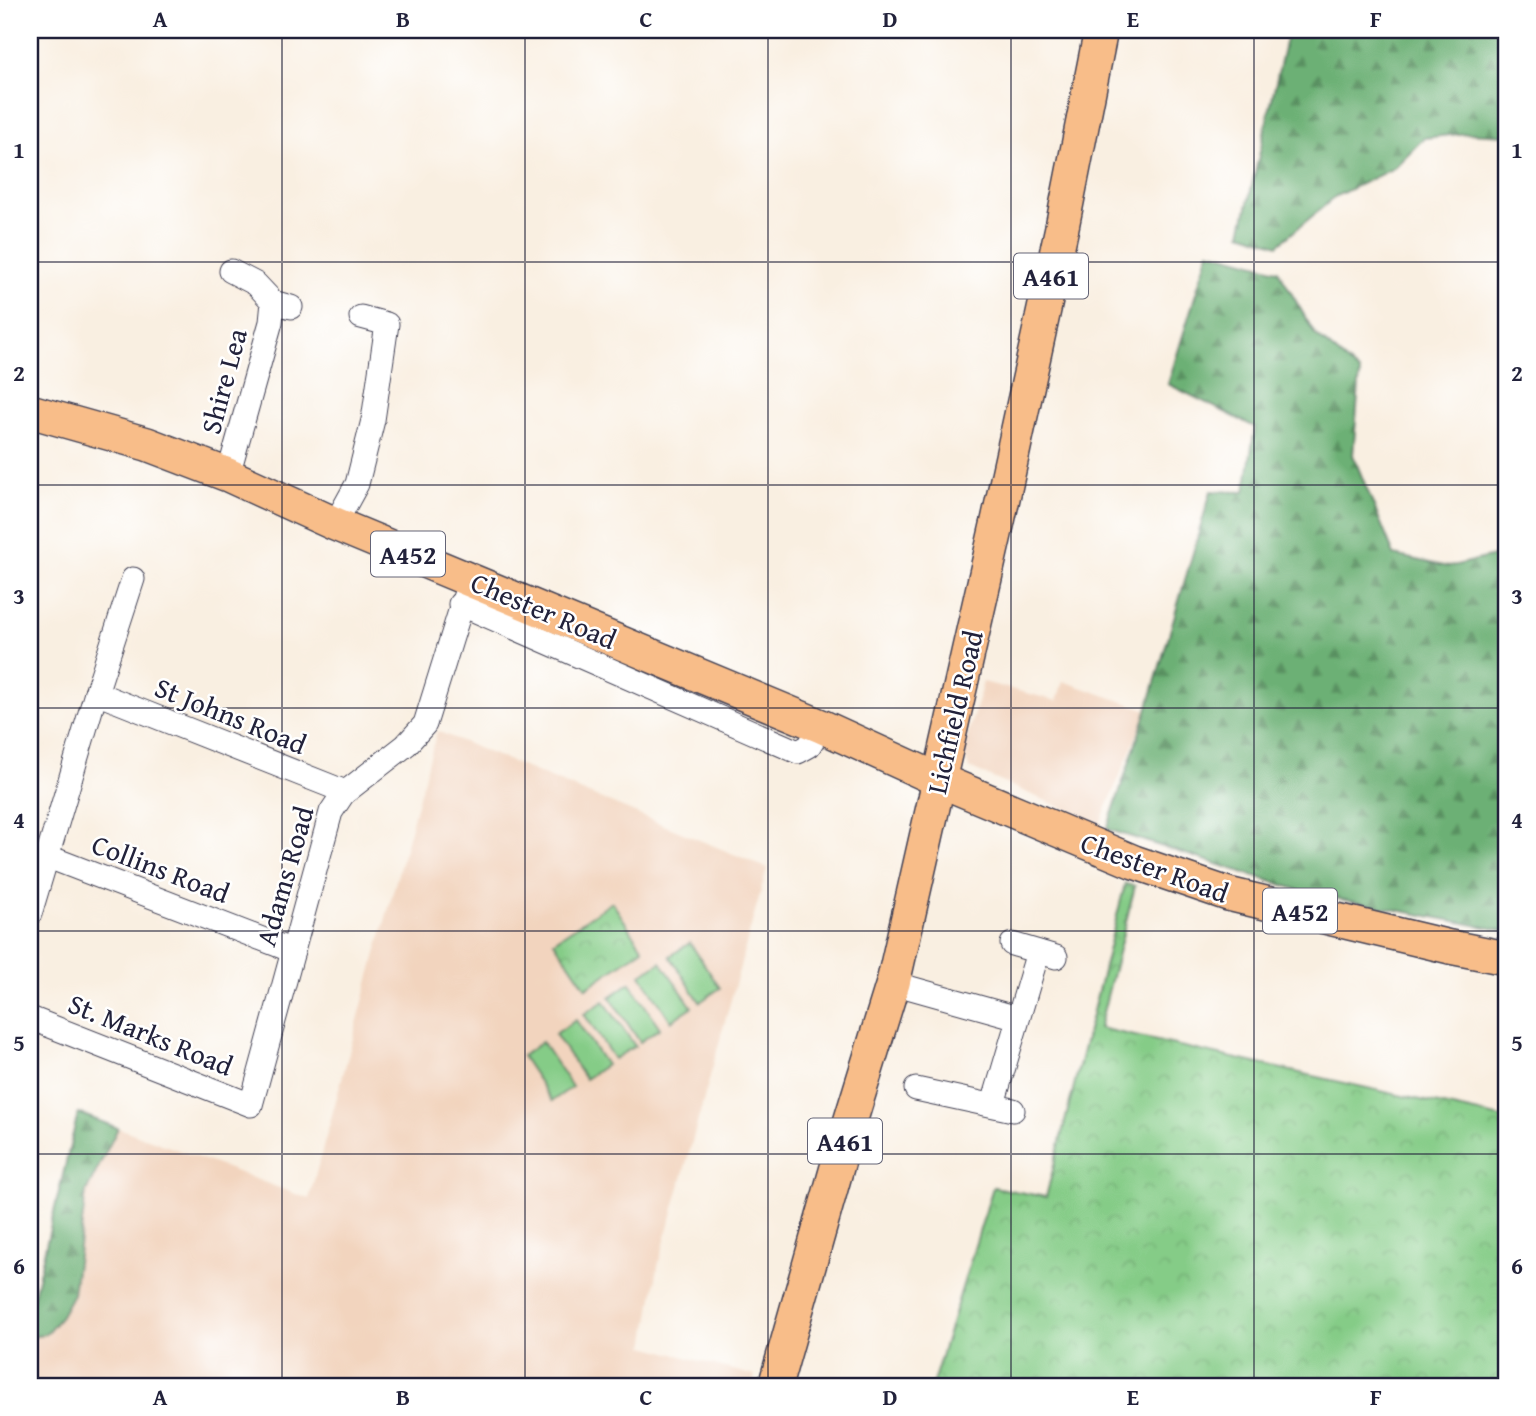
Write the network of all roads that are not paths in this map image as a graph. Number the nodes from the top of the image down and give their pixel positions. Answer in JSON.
{"nodes":[{"id":1,"x":1101,"y":30,"type":"edge"},
{"id":2,"x":230,"y":271,"type":"dead end"},
{"id":3,"x":361,"y":317,"type":"dead end"},
{"id":4,"x":30,"y":411,"type":"edge"},
{"id":5,"x":228,"y":475,"type":"junction"},
{"id":6,"x":335,"y":524,"type":"junction"},
{"id":7,"x":133,"y":579,"type":"dead end"},
{"id":8,"x":465,"y":591,"type":"junction"},
{"id":9,"x":96,"y":693,"type":"junction"},
{"id":10,"x":939,"y":780,"type":"junction"},
{"id":11,"x":343,"y":794,"type":"junction"},
{"id":12,"x":46,"y":856,"type":"junction"},
{"id":13,"x":30,"y":914,"type":"edge"},
{"id":14,"x":1012,"y":944,"type":"dead end"},
{"id":15,"x":293,"y":951,"type":"junction"},
{"id":16,"x":1506,"y":958,"type":"edge"},
{"id":17,"x":893,"y":983,"type":"junction"},
{"id":18,"x":30,"y":1018,"type":"edge"},
{"id":19,"x":1018,"y":1018,"type":"junction"},
{"id":20,"x":916,"y":1089,"type":"dead end"},
{"id":21,"x":251,"y":1105,"type":"joint"},
{"id":22,"x":775,"y":1386,"type":"edge"}],
"edges":[{"from":1,"to":10,"type":"highway","name":"Lichfield Road","number":"A461"},
{"from":2,"to":5,"type":"street","name":"Shire Lea"},
{"from":3,"to":6,"type":"street"},
{"from":4,"to":5,"type":"highway","name":"Chester Road","number":"A452"},
{"from":5,"to":6,"type":"highway","name":"Chester Road","number":"A452"},
{"from":6,"to":8,"type":"highway","name":"Chester Road","number":"A452"},
{"from":7,"to":9,"type":"street"},
{"from":8,"to":10,"type":"highway","name":"Chester Road","number":"A452"},
{"from":8,"to":11,"type":"street","name":"Adams Road"},
{"from":9,"to":11,"type":"street","name":"St Johns Road"},
{"from":9,"to":12,"type":"street"},
{"from":10,"to":16,"type":"highway","name":"Chester Road","number":"A452"},
{"from":10,"to":17,"type":"highway","name":"Lichfield Road","number":"A461"},
{"from":11,"to":15,"type":"street","name":"Adams Road"},
{"from":12,"to":13,"type":"street"},
{"from":12,"to":15,"type":"street","name":"Collins Road"},
{"from":14,"to":19,"type":"street"},
{"from":15,"to":21,"type":"street","name":"Adams Road"},
{"from":17,"to":19,"type":"street"},
{"from":17,"to":22,"type":"highway","name":"Lichfield Road","number":"A461"},
{"from":18,"to":21,"type":"street","name":"St. Marks Road"},
{"from":19,"to":20,"type":"street"}]}
